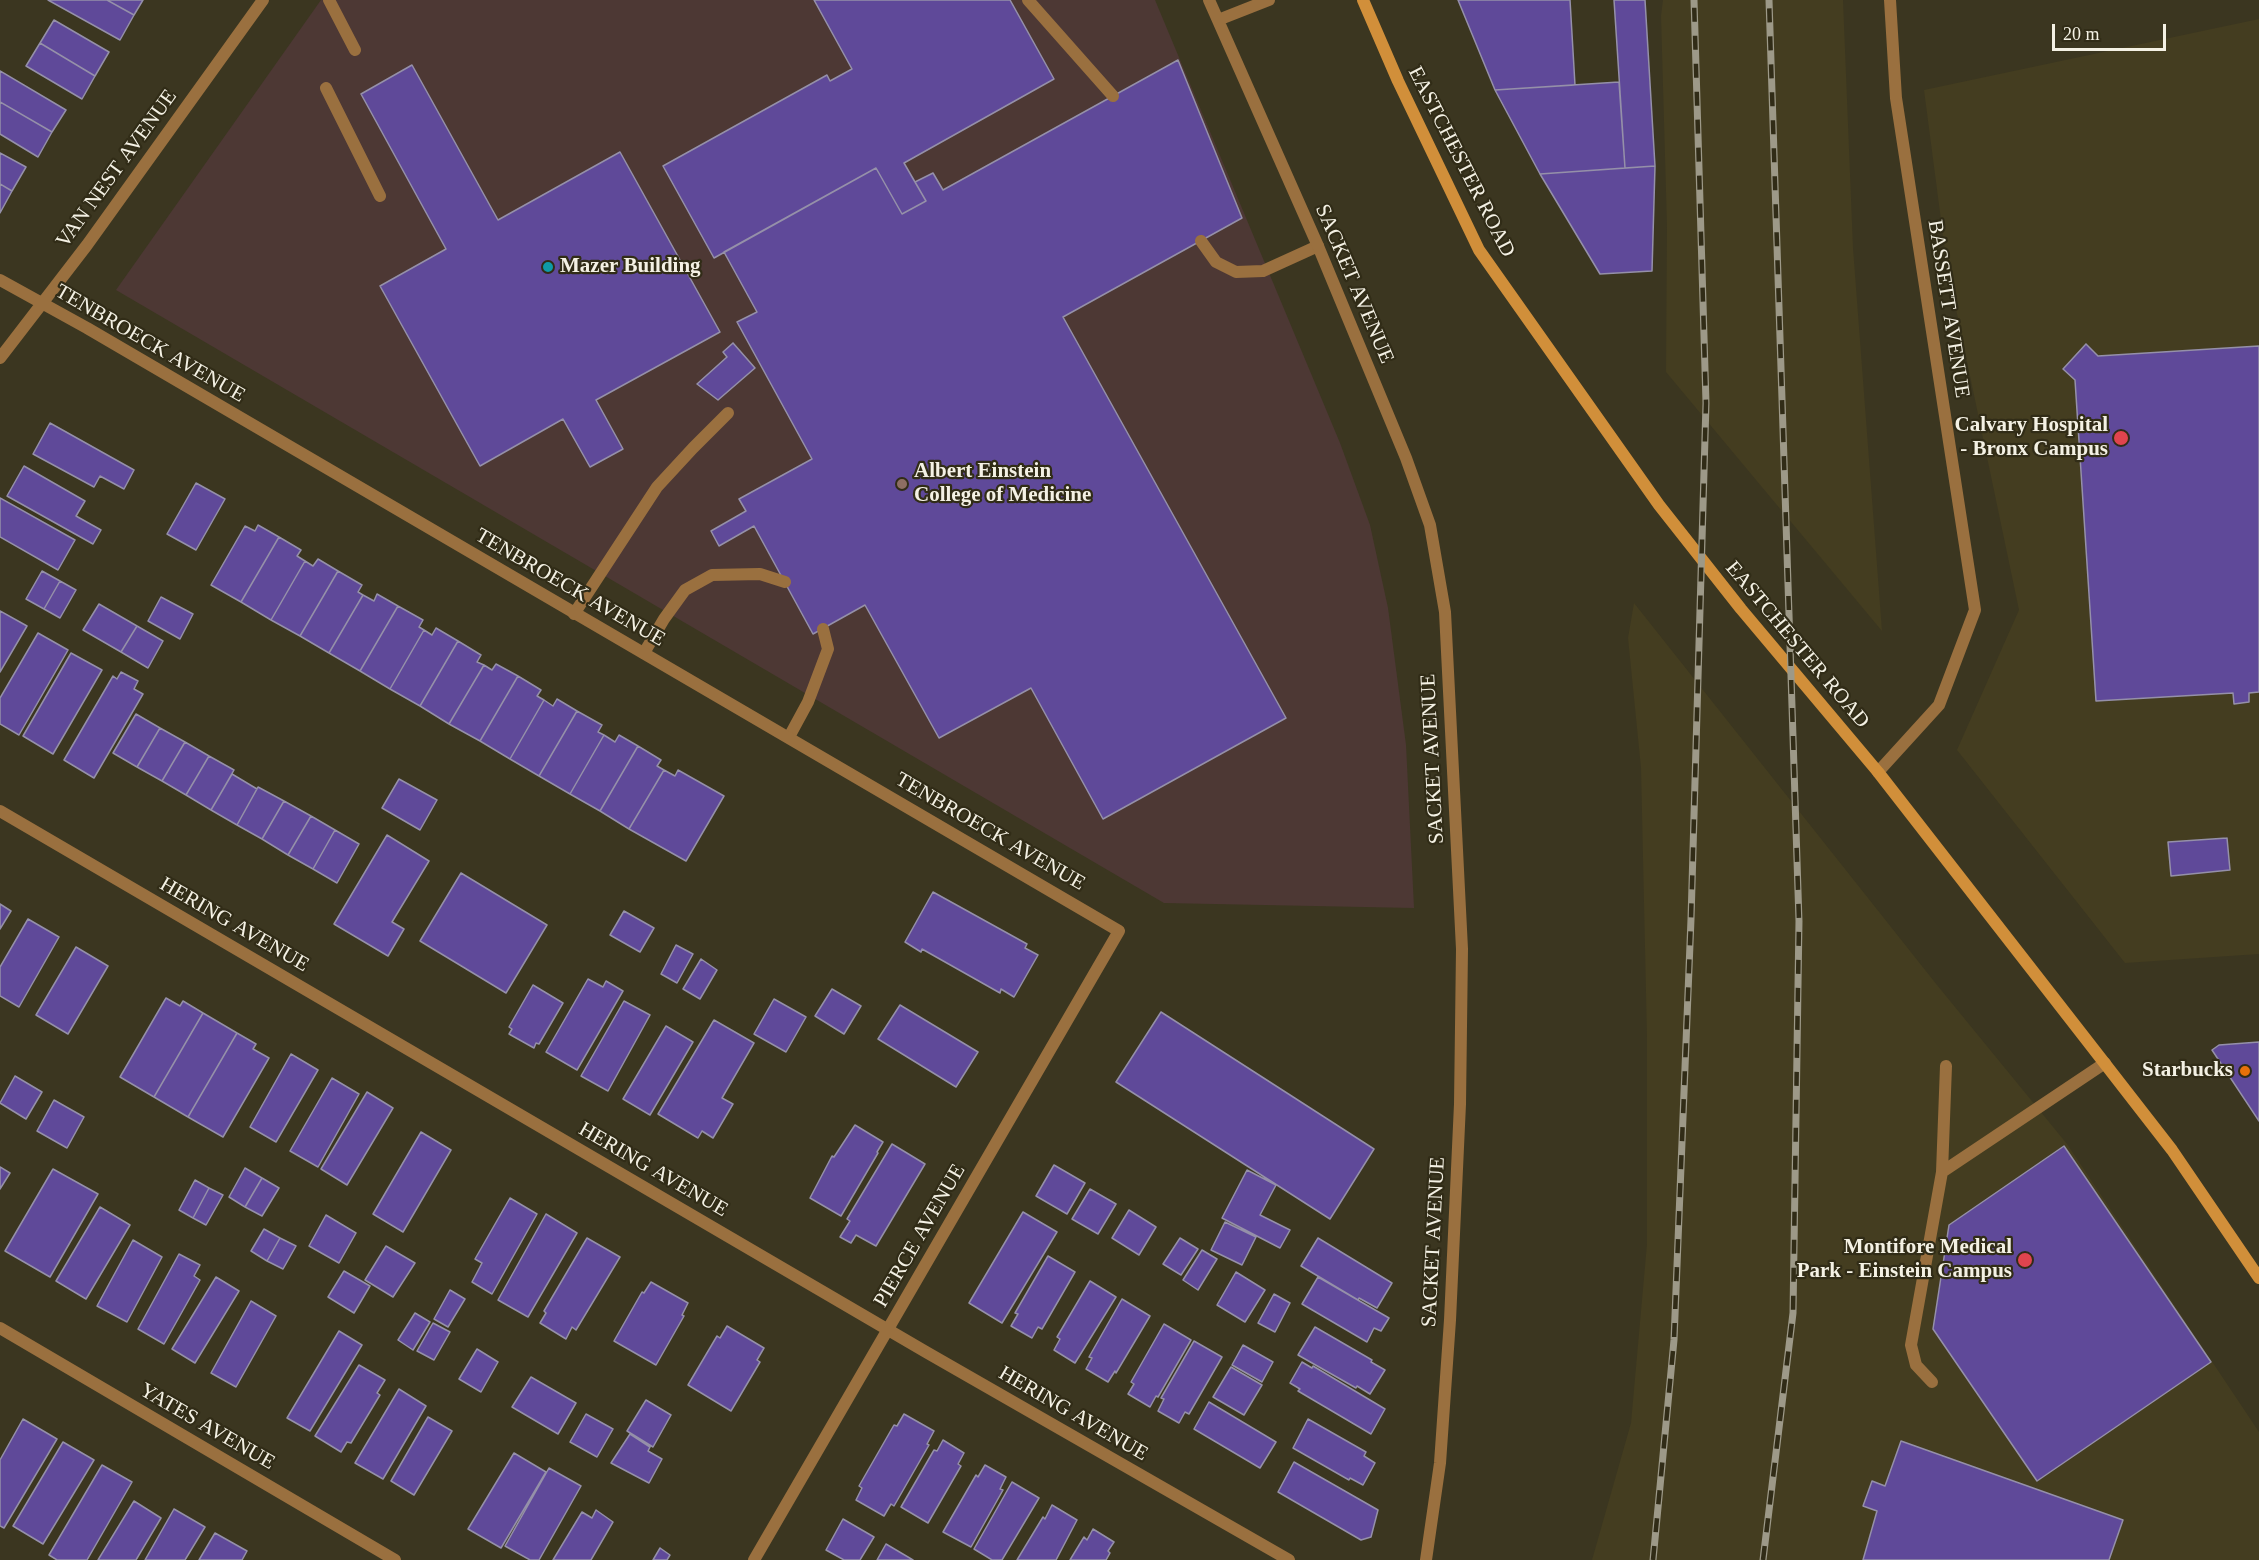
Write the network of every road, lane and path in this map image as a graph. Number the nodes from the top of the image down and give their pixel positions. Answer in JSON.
{"nodes":[{"id":1,"x":263,"y":0,"type":"edge"},
{"id":2,"x":329,"y":0,"type":"edge"},
{"id":3,"x":1028,"y":0,"type":"edge"},
{"id":4,"x":1209,"y":0,"type":"edge"},
{"id":5,"x":1269,"y":0,"type":"edge"},
{"id":6,"x":1363,"y":0,"type":"edge"},
{"id":7,"x":1890,"y":0,"type":"edge"},
{"id":8,"x":1218,"y":20,"type":"junction"},
{"id":9,"x":355,"y":50,"type":"dead end"},
{"id":10,"x":326,"y":88,"type":"dead end"},
{"id":11,"x":1113,"y":96,"type":"dead end"},
{"id":12,"x":380,"y":196,"type":"dead end"},
{"id":13,"x":1201,"y":241,"type":"dead end"},
{"id":14,"x":1318,"y":246,"type":"junction"},
{"id":15,"x":0,"y":280,"type":"edge"},
{"id":16,"x":41,"y":304,"type":"junction"},
{"id":17,"x":0,"y":358,"type":"edge"},
{"id":18,"x":729,"y":413,"type":"dead end"},
{"id":19,"x":784,"y":582,"type":"dead end"},
{"id":20,"x":574,"y":614,"type":"junction"},
{"id":21,"x":823,"y":629,"type":"dead end"},
{"id":22,"x":644,"y":653,"type":"junction"},
{"id":23,"x":789,"y":737,"type":"junction"},
{"id":24,"x":1878,"y":772,"type":"junction"},
{"id":25,"x":0,"y":811,"type":"edge"},
{"id":26,"x":1119,"y":931,"type":"joint"},
{"id":27,"x":2105,"y":1063,"type":"junction"},
{"id":28,"x":1946,"y":1066,"type":"dead end"},
{"id":29,"x":1942,"y":1172,"type":"junction"},
{"id":30,"x":2259,"y":1278,"type":"edge"},
{"id":31,"x":0,"y":1328,"type":"edge"},
{"id":32,"x":888,"y":1330,"type":"junction"},
{"id":33,"x":1932,"y":1382,"type":"dead end"},
{"id":34,"x":395,"y":1560,"type":"edge"},
{"id":35,"x":754,"y":1560,"type":"edge"},
{"id":36,"x":1289,"y":1560,"type":"edge"},
{"id":37,"x":1426,"y":1560,"type":"edge"}],
"edges":[{"from":1,"to":16,"type":"street","name":"VAN NEST AVENUE"},
{"from":2,"to":9,"type":"street"},
{"from":3,"to":11,"type":"street"},
{"from":4,"to":8,"type":"street","name":"SACKET AVENUE"},
{"from":5,"to":8,"type":"street"},
{"from":6,"to":24,"type":"main road","name":"EASTCHESTER ROAD"},
{"from":7,"to":24,"type":"street","name":"BASSETT AVENUE"},
{"from":8,"to":14,"type":"street","name":"SACKET AVENUE"},
{"from":10,"to":12,"type":"street"},
{"from":13,"to":14,"type":"street"},
{"from":14,"to":37,"type":"street","name":"SACKET AVENUE"},
{"from":15,"to":16,"type":"street","name":"TENBROECK AVENUE"},
{"from":16,"to":17,"type":"street","name":"VAN NEST AVENUE"},
{"from":16,"to":20,"type":"street","name":"TENBROECK AVENUE"},
{"from":18,"to":20,"type":"street"},
{"from":19,"to":22,"type":"street"},
{"from":20,"to":22,"type":"street","name":"TENBROECK AVENUE"},
{"from":21,"to":23,"type":"street"},
{"from":22,"to":23,"type":"street","name":"TENBROECK AVENUE"},
{"from":23,"to":26,"type":"street","name":"TENBROECK AVENUE"},
{"from":24,"to":27,"type":"main road","name":"EASTCHESTER ROAD"},
{"from":25,"to":32,"type":"street","name":"HERING AVENUE"},
{"from":26,"to":32,"type":"street","name":"PIERCE AVENUE"},
{"from":27,"to":29,"type":"street"},
{"from":27,"to":30,"type":"main road","name":"EASTCHESTER ROAD"},
{"from":28,"to":29,"type":"street"},
{"from":29,"to":33,"type":"street"},
{"from":31,"to":34,"type":"street","name":"YATES AVENUE"},
{"from":32,"to":35,"type":"street","name":"PIERCE AVENUE"},
{"from":32,"to":36,"type":"street","name":"HERING AVENUE"}]}
